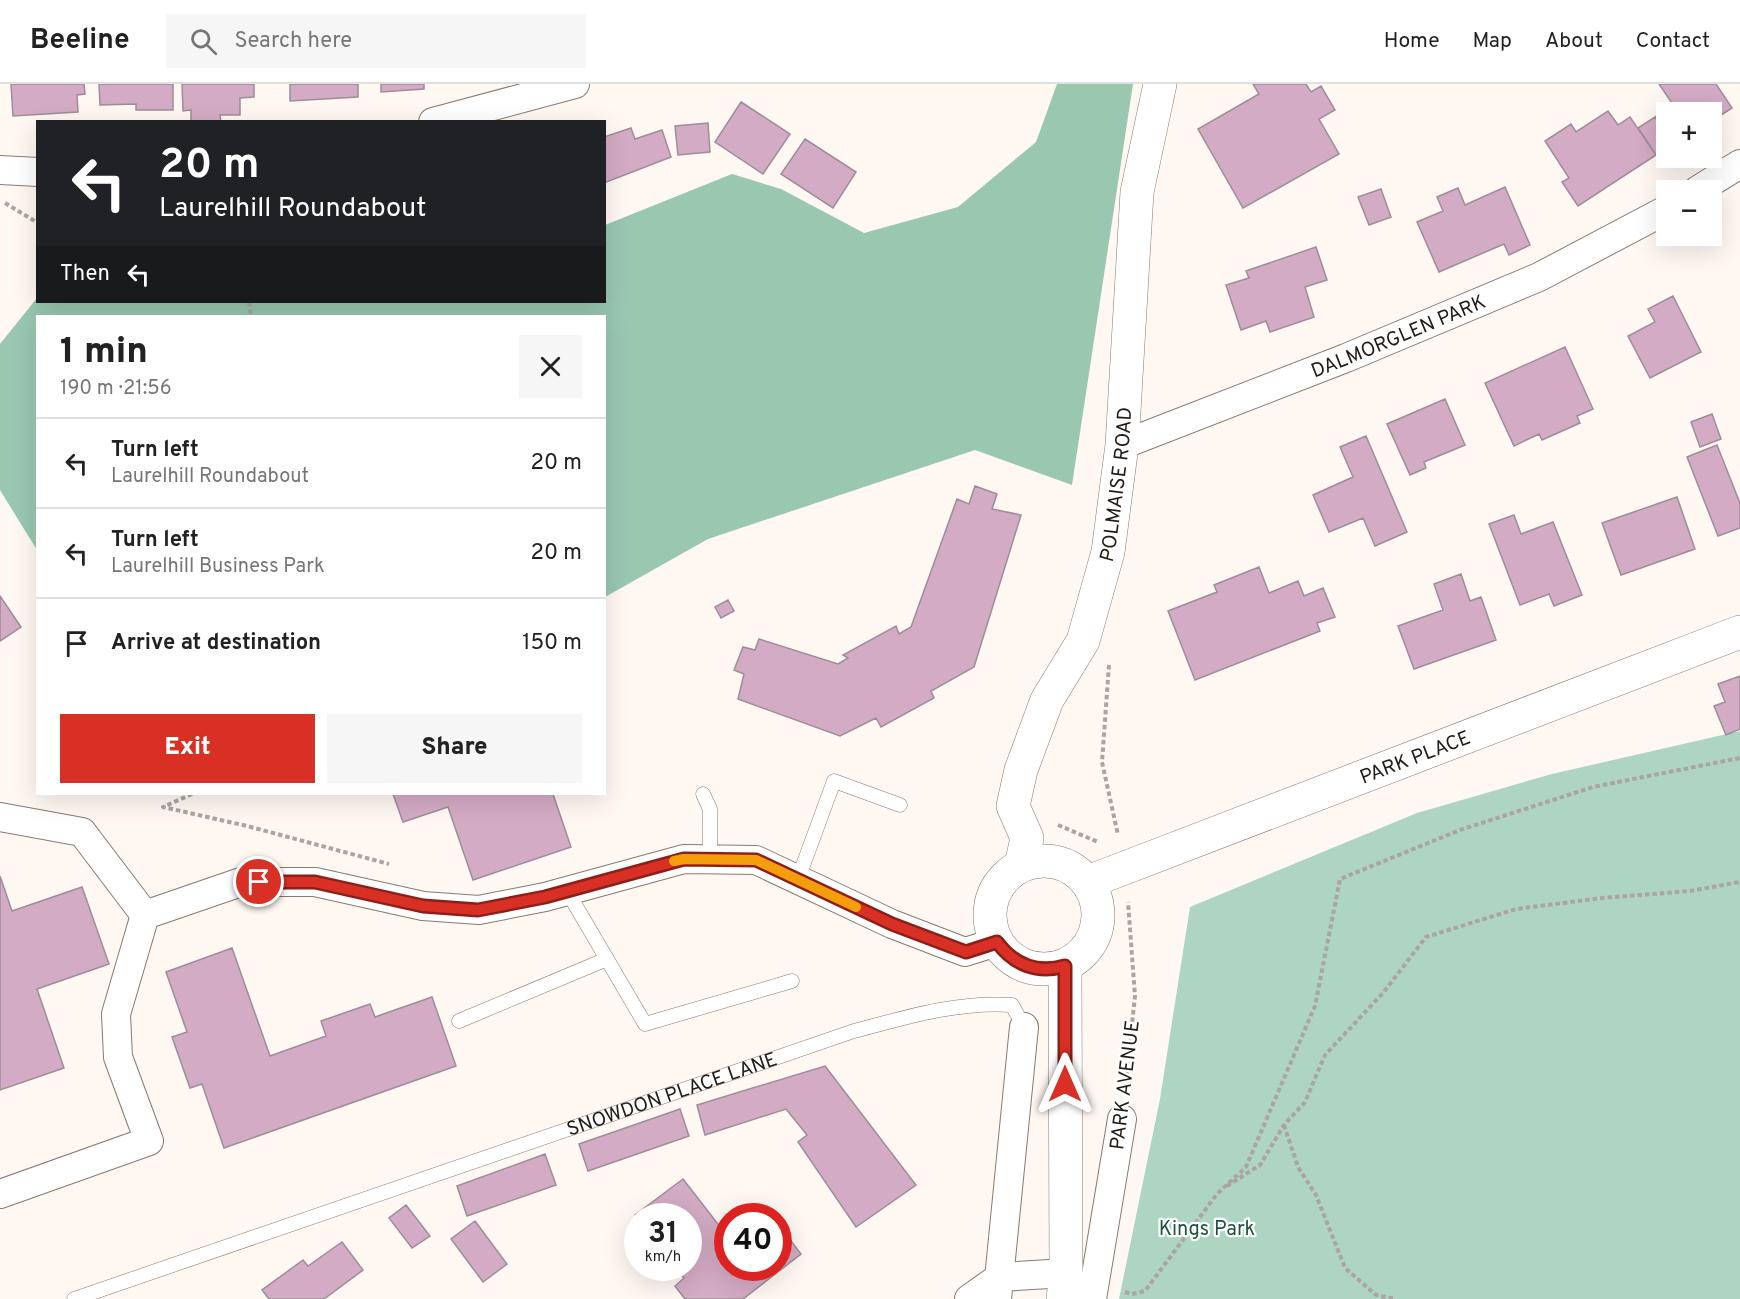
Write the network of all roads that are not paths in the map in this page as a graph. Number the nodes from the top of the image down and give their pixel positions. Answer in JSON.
{"nodes":[{"id":1,"x":575,"y":84,"type":"edge"},
{"id":2,"x":1160,"y":84,"type":"edge"},
{"id":3,"x":440,"y":120,"type":"edge"},
{"id":4,"x":1740,"y":164,"type":"edge"},
{"id":5,"x":0,"y":171,"type":"edge"},
{"id":6,"x":36,"y":172,"type":"edge"},
{"id":7,"x":1714,"y":180,"type":"edge"},
{"id":8,"x":1656,"y":215,"type":"edge"},
{"id":9,"x":1122,"y":445,"type":"junction"},
{"id":10,"x":1740,"y":632,"type":"edge"},
{"id":11,"x":704,"y":794,"type":"dead end"},
{"id":12,"x":900,"y":805,"type":"dead end"},
{"id":13,"x":0,"y":817,"type":"edge"},
{"id":14,"x":710,"y":859,"type":"junction"},
{"id":15,"x":1021,"y":866,"type":"junction"},
{"id":16,"x":798,"y":879,"type":"junction"},
{"id":17,"x":1088,"y":882,"type":"junction"},
{"id":18,"x":567,"y":891,"type":"junction"},
{"id":19,"x":145,"y":915,"type":"junction"},
{"id":20,"x":997,"y":942,"type":"junction"},
{"id":21,"x":607,"y":959,"type":"junction"},
{"id":22,"x":1065,"y":966,"type":"junction"},
{"id":23,"x":792,"y":981,"type":"dead end"},
{"id":24,"x":459,"y":1021,"type":"dead end"},
{"id":25,"x":1024,"y":1027,"type":"joint"},
{"id":26,"x":1122,"y":1119,"type":"road end"},
{"id":27,"x":0,"y":1194,"type":"edge"},
{"id":28,"x":998,"y":1288,"type":"edge"},
{"id":29,"x":1079,"y":1289,"type":"edge"},
{"id":30,"x":74,"y":1299,"type":"edge"},
{"id":31,"x":969,"y":1299,"type":"edge"}],
"edges":[{"from":1,"to":3,"type":"street"},
{"from":2,"to":9,"type":"street","name":"POLMAISE ROAD"},
{"from":4,"to":7,"type":"street"},
{"from":5,"to":6,"type":"street"},
{"from":8,"to":9,"type":"street","name":"DALMORGLEN PARK"},
{"from":9,"to":15,"type":"street","name":"POLMAISE ROAD"},
{"from":10,"to":17,"type":"street","name":"PARK PLACE"},
{"from":11,"to":14,"type":"lane"},
{"from":12,"to":16,"type":"lane"},
{"from":13,"to":19,"type":"street"},
{"from":14,"to":16,"type":"street"},
{"from":14,"to":18,"type":"street"},
{"from":15,"to":17,"type":"street"},
{"from":15,"to":20,"type":"street"},
{"from":16,"to":20,"type":"street"},
{"from":17,"to":22,"type":"street"},
{"from":18,"to":19,"type":"street"},
{"from":18,"to":21,"type":"lane"},
{"from":19,"to":27,"type":"street"},
{"from":20,"to":22,"type":"street"},
{"from":21,"to":23,"type":"lane"},
{"from":21,"to":24,"type":"lane"},
{"from":22,"to":29,"type":"street"},
{"from":25,"to":28,"type":"street","name":"SNOWDON PLACE LANE"},
{"from":25,"to":30,"type":"lane","name":"SNOWDON PLACE LANE"},
{"from":26,"to":29,"type":"street","name":"PARK AVENUE"},
{"from":28,"to":29,"type":"street"},
{"from":28,"to":31,"type":"street"}]}
